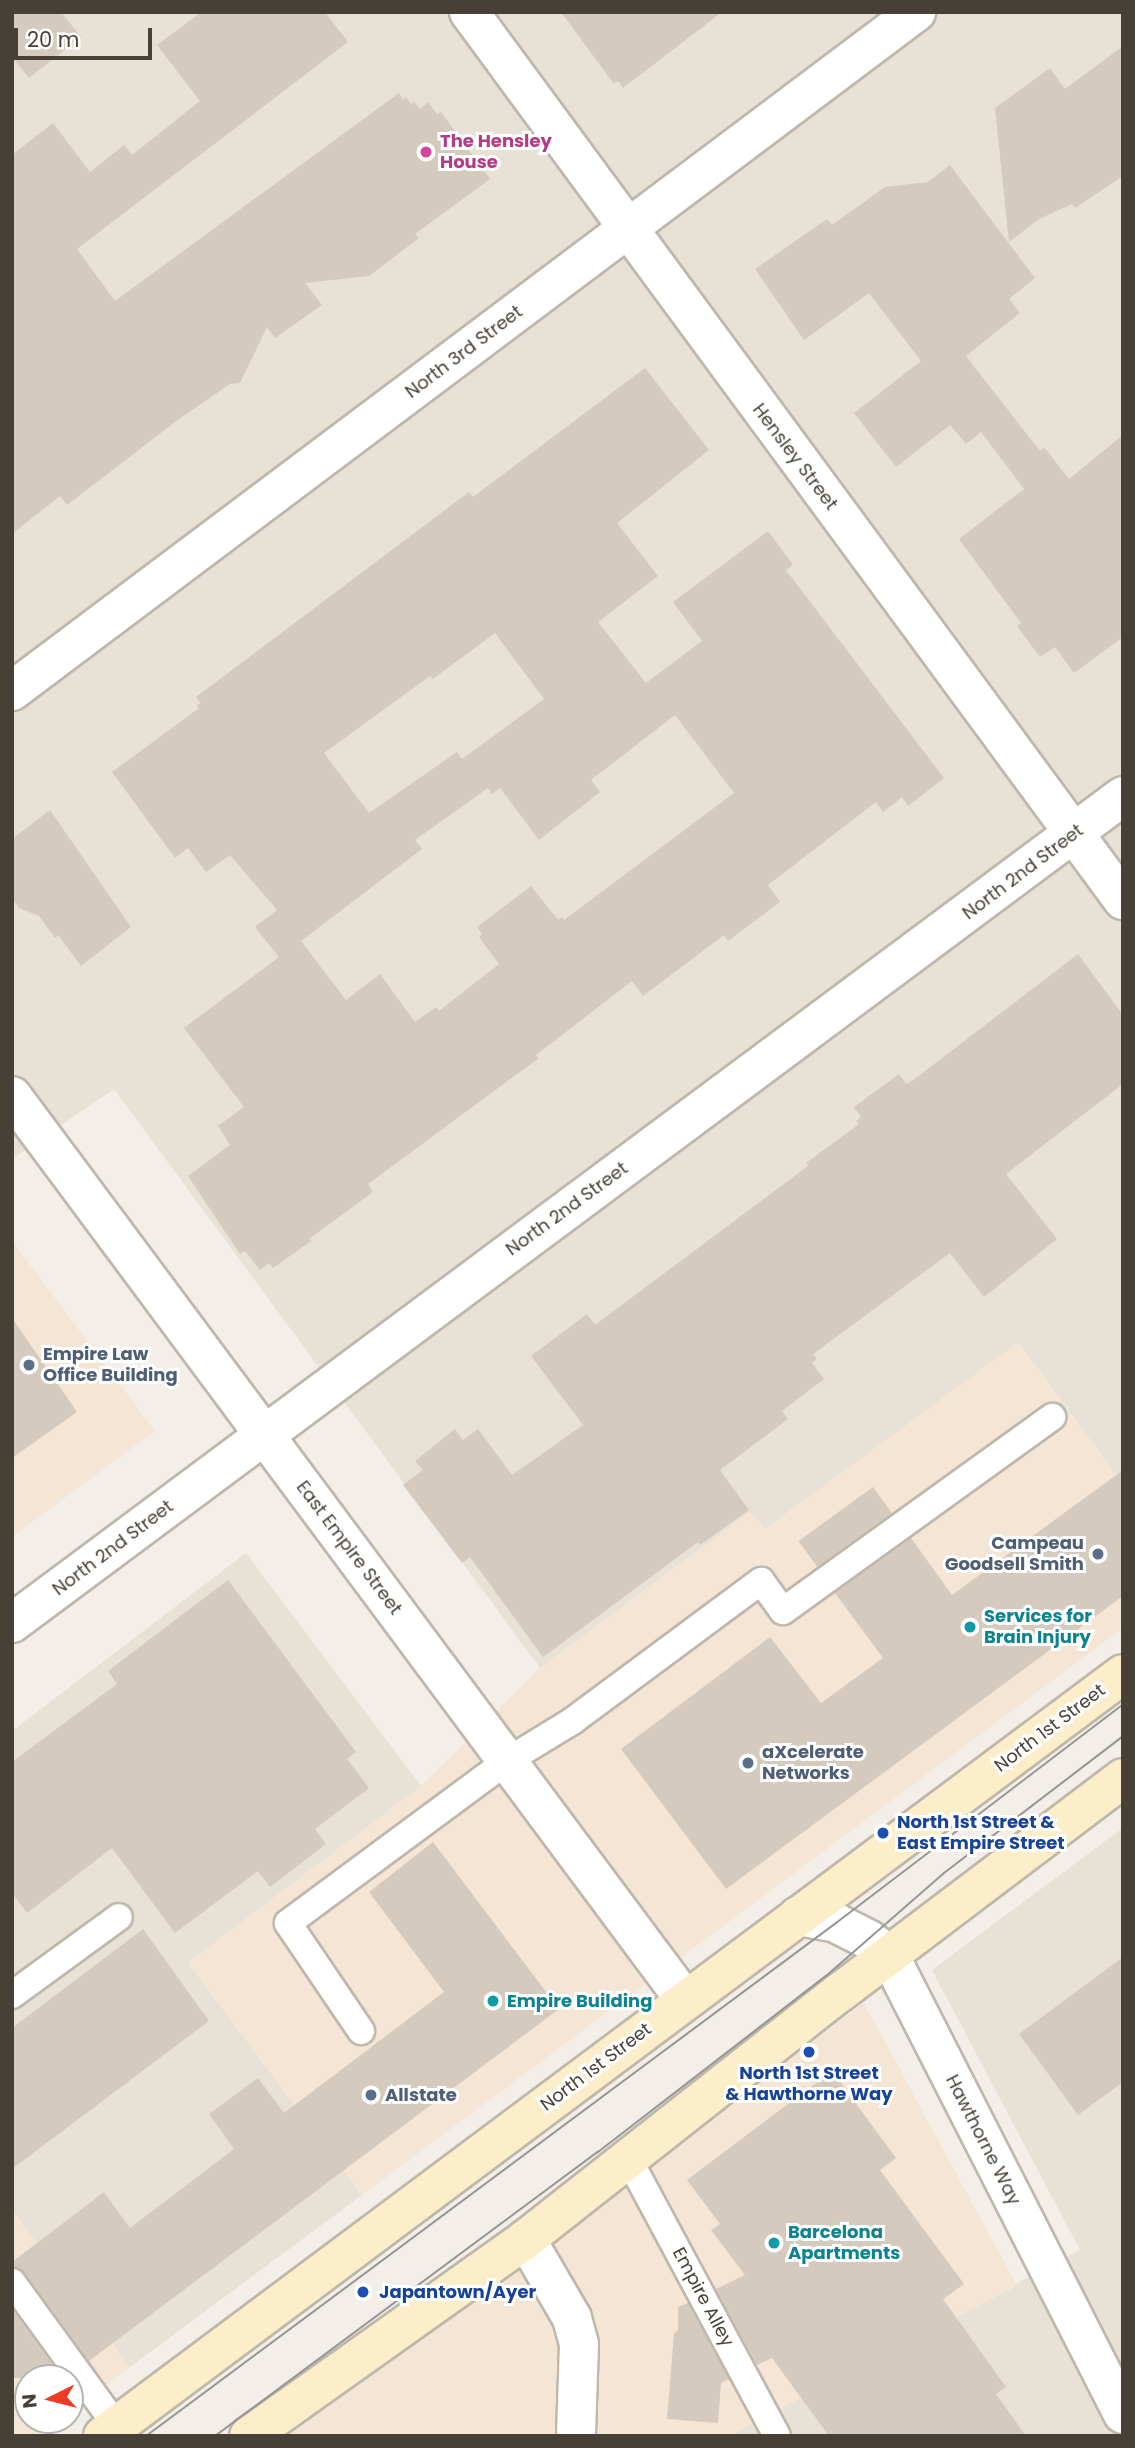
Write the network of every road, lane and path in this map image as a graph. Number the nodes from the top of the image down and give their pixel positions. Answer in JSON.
{"nodes":[{"id":1,"x":469,"y":12,"type":"edge"},
{"id":2,"x":916,"y":12,"type":"edge"},
{"id":3,"x":628,"y":228,"type":"junction"},
{"id":4,"x":12,"y":691,"type":"edge"},
{"id":5,"x":1123,"y":796,"type":"edge"},
{"id":6,"x":1074,"y":833,"type":"junction"},
{"id":7,"x":1123,"y":900,"type":"edge"},
{"id":8,"x":12,"y":1096,"type":"edge"},
{"id":9,"x":1052,"y":1417,"type":"dead end"},
{"id":10,"x":265,"y":1434,"type":"junction"},
{"id":11,"x":12,"y":1623,"type":"edge"},
{"id":12,"x":1123,"y":1674,"type":"edge"},
{"id":13,"x":507,"y":1761,"type":"junction"},
{"id":14,"x":1119,"y":1788,"type":"edge"},
{"id":15,"x":798,"y":1916,"type":"junction"},
{"id":16,"x":119,"y":1917,"type":"dead end"},
{"id":17,"x":889,"y":1955,"type":"junction"},
{"id":18,"x":12,"y":1995,"type":"edge"},
{"id":19,"x":685,"y":2000,"type":"junction"},
{"id":20,"x":361,"y":2031,"type":"dead end"},
{"id":21,"x":628,"y":2158,"type":"junction"},
{"id":22,"x":526,"y":2239,"type":"junction"},
{"id":23,"x":12,"y":2282,"type":"edge"},
{"id":24,"x":1123,"y":2413,"type":"edge"},
{"id":25,"x":109,"y":2431,"type":"edge"},
{"id":26,"x":249,"y":2436,"type":"edge"},
{"id":27,"x":576,"y":2436,"type":"edge"},
{"id":28,"x":776,"y":2436,"type":"edge"}],
"edges":[{"from":1,"to":3,"type":"street","name":"Hensley Street"},
{"from":2,"to":3,"type":"street","name":"North 3rd Street"},
{"from":3,"to":4,"type":"street","name":"North 3rd Street"},
{"from":3,"to":6,"type":"street","name":"Hensley Street"},
{"from":5,"to":6,"type":"street","name":"North 2nd Street"},
{"from":6,"to":7,"type":"street","name":"Hensley Street"},
{"from":6,"to":10,"type":"street","name":"North 2nd Street"},
{"from":8,"to":10,"type":"street","name":"East Empire Street"},
{"from":9,"to":13,"type":"lane"},
{"from":10,"to":11,"type":"street","name":"North 2nd Street"},
{"from":10,"to":13,"type":"street","name":"East Empire Street"},
{"from":12,"to":15,"type":"main road","name":"North 1st Street"},
{"from":13,"to":19,"type":"street","name":"East Empire Street"},
{"from":13,"to":20,"type":"lane"},
{"from":14,"to":17,"type":"main road"},
{"from":15,"to":17,"type":"street","name":"Hawthorne Way"},
{"from":15,"to":19,"type":"main road","name":"North 1st Street"},
{"from":16,"to":18,"type":"lane"},
{"from":17,"to":21,"type":"main road"},
{"from":17,"to":24,"type":"street","name":"Hawthorne Way"},
{"from":19,"to":25,"type":"main road","name":"North 1st Street"},
{"from":21,"to":22,"type":"main road"},
{"from":21,"to":28,"type":"lane","name":"Empire Alley"},
{"from":22,"to":26,"type":"main road"},
{"from":22,"to":27,"type":"street"},
{"from":23,"to":25,"type":"lane"}]}
